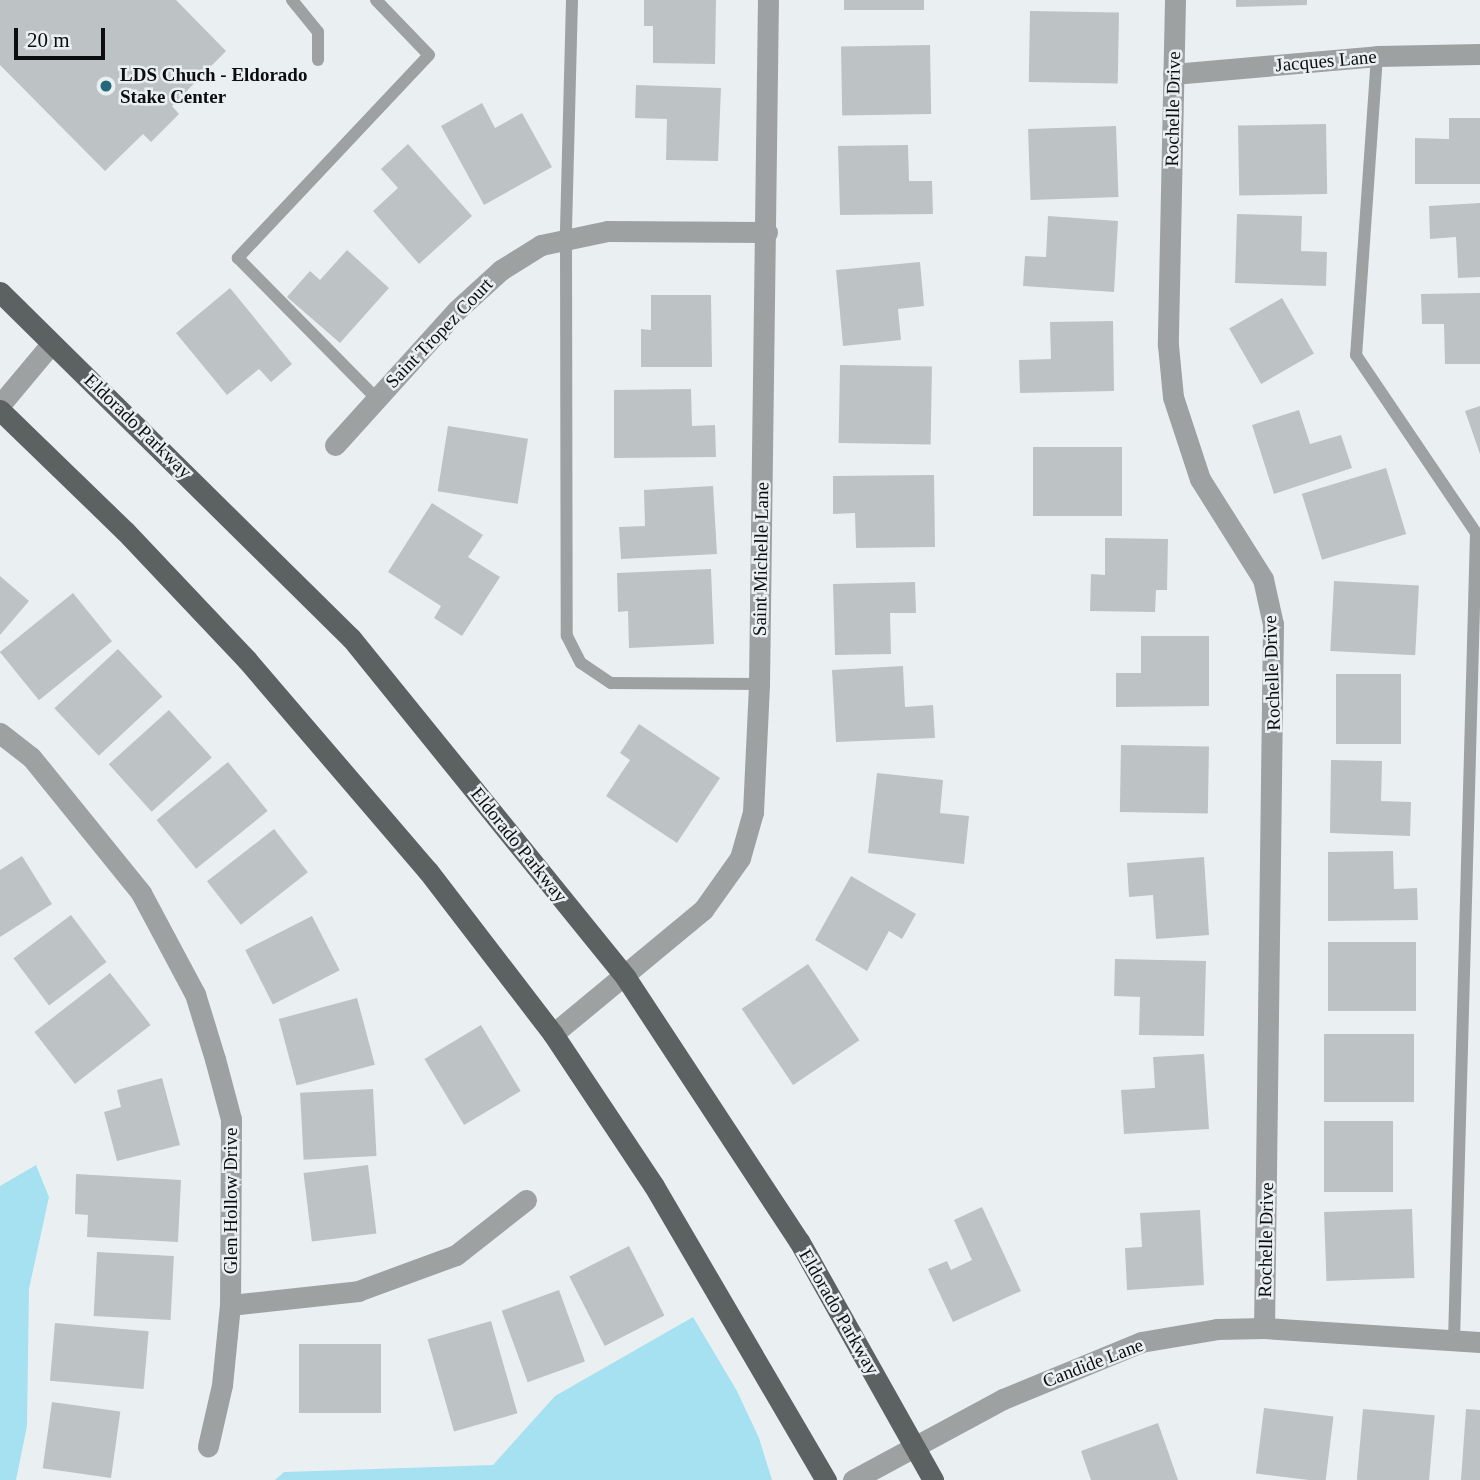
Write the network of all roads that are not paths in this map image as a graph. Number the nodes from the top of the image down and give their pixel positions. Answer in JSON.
{"nodes":[{"id":1,"x":292,"y":0,"type":"edge"},
{"id":2,"x":376,"y":0,"type":"edge"},
{"id":3,"x":572,"y":0,"type":"edge"},
{"id":4,"x":768,"y":0,"type":"edge"},
{"id":5,"x":1175,"y":0,"type":"edge"},
{"id":6,"x":1480,"y":54,"type":"edge"},
{"id":7,"x":1377,"y":56,"type":"junction"},
{"id":8,"x":317,"y":60,"type":"dead end"},
{"id":9,"x":1173,"y":74,"type":"junction"},
{"id":10,"x":766,"y":232,"type":"junction"},
{"id":11,"x":566,"y":237,"type":"junction"},
{"id":12,"x":0,"y":292,"type":"edge"},
{"id":13,"x":51,"y":344,"type":"junction"},
{"id":14,"x":377,"y":399,"type":"junction"},
{"id":15,"x":0,"y":404,"type":"edge"},
{"id":16,"x":0,"y":410,"type":"edge"},
{"id":17,"x":335,"y":445,"type":"dead end"},
{"id":18,"x":759,"y":684,"type":"junction"},
{"id":19,"x":0,"y":733,"type":"edge"},
{"id":20,"x":626,"y":978,"type":"junction"},
{"id":21,"x":553,"y":1034,"type":"junction"},
{"id":22,"x":526,"y":1200,"type":"dead end"},
{"id":23,"x":230,"y":1305,"type":"junction"},
{"id":24,"x":1264,"y":1328,"type":"junction"},
{"id":25,"x":1454,"y":1341,"type":"junction"},
{"id":26,"x":1480,"y":1342,"type":"edge"},
{"id":27,"x":916,"y":1446,"type":"junction"},
{"id":28,"x":208,"y":1447,"type":"dead end"},
{"id":29,"x":826,"y":1480,"type":"edge"},
{"id":30,"x":853,"y":1480,"type":"edge"},
{"id":31,"x":933,"y":1480,"type":"edge"}],
"edges":[{"from":1,"to":8,"type":"lane"},
{"from":2,"to":14,"type":"lane"},
{"from":3,"to":11,"type":"lane"},
{"from":4,"to":10,"type":"street","name":"Saint Michelle Lane"},
{"from":5,"to":9,"type":"street","name":"Rochelle Drive"},
{"from":6,"to":7,"type":"street","name":"Jacques Lane"},
{"from":7,"to":9,"type":"street","name":"Jacques Lane"},
{"from":7,"to":25,"type":"lane"},
{"from":9,"to":24,"type":"street","name":"Rochelle Drive"},
{"from":10,"to":11,"type":"street","name":"Saint Tropez Court"},
{"from":10,"to":18,"type":"street","name":"Saint Michelle Lane"},
{"from":11,"to":14,"type":"street","name":"Saint Tropez Court"},
{"from":11,"to":18,"type":"lane"},
{"from":12,"to":13,"type":"main road","name":"Eldorado Parkway"},
{"from":13,"to":15,"type":"street"},
{"from":13,"to":20,"type":"main road","name":"Eldorado Parkway"},
{"from":14,"to":17,"type":"street","name":"Saint Tropez Court"},
{"from":16,"to":21,"type":"main road"},
{"from":18,"to":20,"type":"street","name":"Saint Michelle Lane"},
{"from":19,"to":23,"type":"street","name":"Glen Hollow Drive"},
{"from":20,"to":21,"type":"street","name":"Saint Michelle Lane"},
{"from":20,"to":27,"type":"main road","name":"Eldorado Parkway"},
{"from":21,"to":29,"type":"main road"},
{"from":22,"to":23,"type":"street"},
{"from":23,"to":28,"type":"street","name":"Glen Hollow Drive"},
{"from":24,"to":25,"type":"street","name":"Candide Lane"},
{"from":24,"to":27,"type":"street","name":"Candide Lane"},
{"from":25,"to":26,"type":"street","name":"Candide Lane"},
{"from":27,"to":30,"type":"street","name":"Candide Lane"},
{"from":27,"to":31,"type":"main road","name":"Eldorado Parkway"}]}
